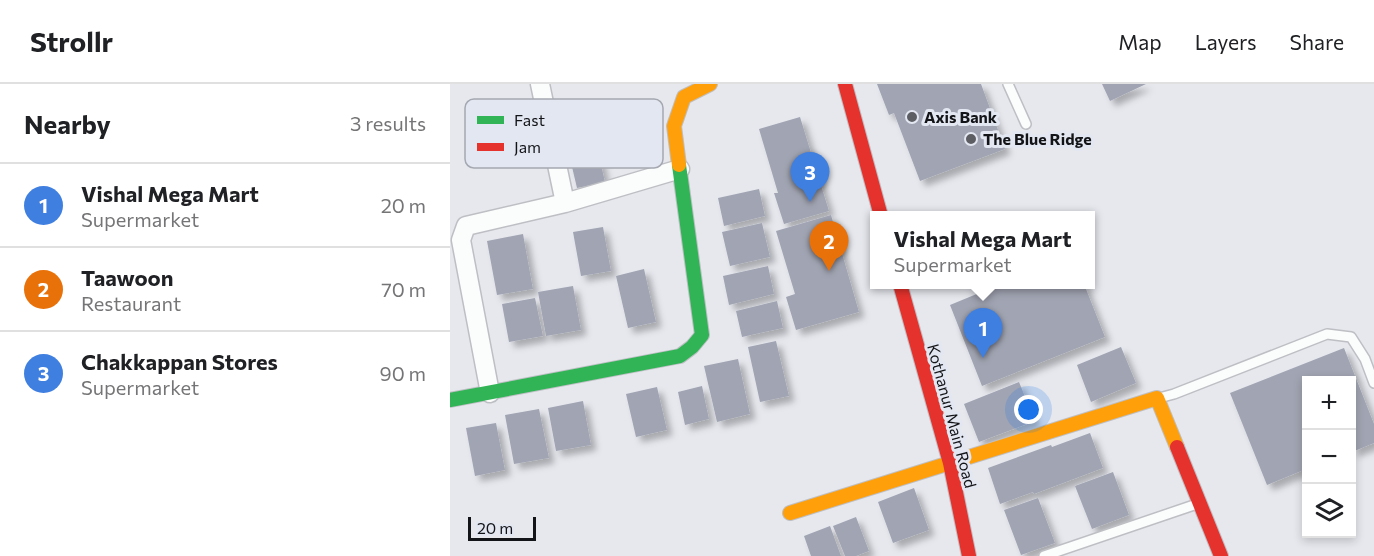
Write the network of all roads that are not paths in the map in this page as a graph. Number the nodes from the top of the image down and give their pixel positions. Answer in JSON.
{"nodes":[{"id":1,"x":540,"y":84,"type":"edge"},
{"id":2,"x":710,"y":84,"type":"edge"},
{"id":3,"x":845,"y":84,"type":"edge"},
{"id":4,"x":1008,"y":84,"type":"edge"},
{"id":5,"x":543,"y":99,"type":"edge"},
{"id":6,"x":1026,"y":124,"type":"dead end"},
{"id":7,"x":558,"y":168,"type":"edge"},
{"id":8,"x":680,"y":169,"type":"junction"},
{"id":9,"x":565,"y":203,"type":"junction"},
{"id":10,"x":880,"y":211,"type":"edge"},
{"id":11,"x":901,"y":289,"type":"edge"},
{"id":12,"x":1374,"y":383,"type":"edge"},
{"id":13,"x":490,"y":393,"type":"junction"},
{"id":14,"x":1157,"y":398,"type":"junction"},
{"id":15,"x":450,"y":400,"type":"edge"},
{"id":16,"x":950,"y":463,"type":"junction"},
{"id":17,"x":1199,"y":504,"type":"junction"},
{"id":18,"x":789,"y":513,"type":"dead end"},
{"id":19,"x":969,"y":556,"type":"edge"},
{"id":20,"x":1044,"y":556,"type":"edge"},
{"id":21,"x":1221,"y":556,"type":"edge"}],
"edges":[{"from":1,"to":5,"type":"street"},
{"from":2,"to":8,"type":"street"},
{"from":3,"to":10,"type":"street"},
{"from":4,"to":6,"type":"lane"},
{"from":7,"to":9,"type":"street"},
{"from":8,"to":9,"type":"street"},
{"from":8,"to":13,"type":"street"},
{"from":9,"to":13,"type":"street"},
{"from":11,"to":16,"type":"street","name":"Kothanur Main Road"},
{"from":12,"to":14,"type":"lane"},
{"from":13,"to":15,"type":"street"},
{"from":14,"to":16,"type":"street"},
{"from":14,"to":17,"type":"street"},
{"from":16,"to":18,"type":"street"},
{"from":16,"to":19,"type":"street","name":"Kothanur Main Road"},
{"from":17,"to":20,"type":"lane"},
{"from":17,"to":21,"type":"street"}]}
